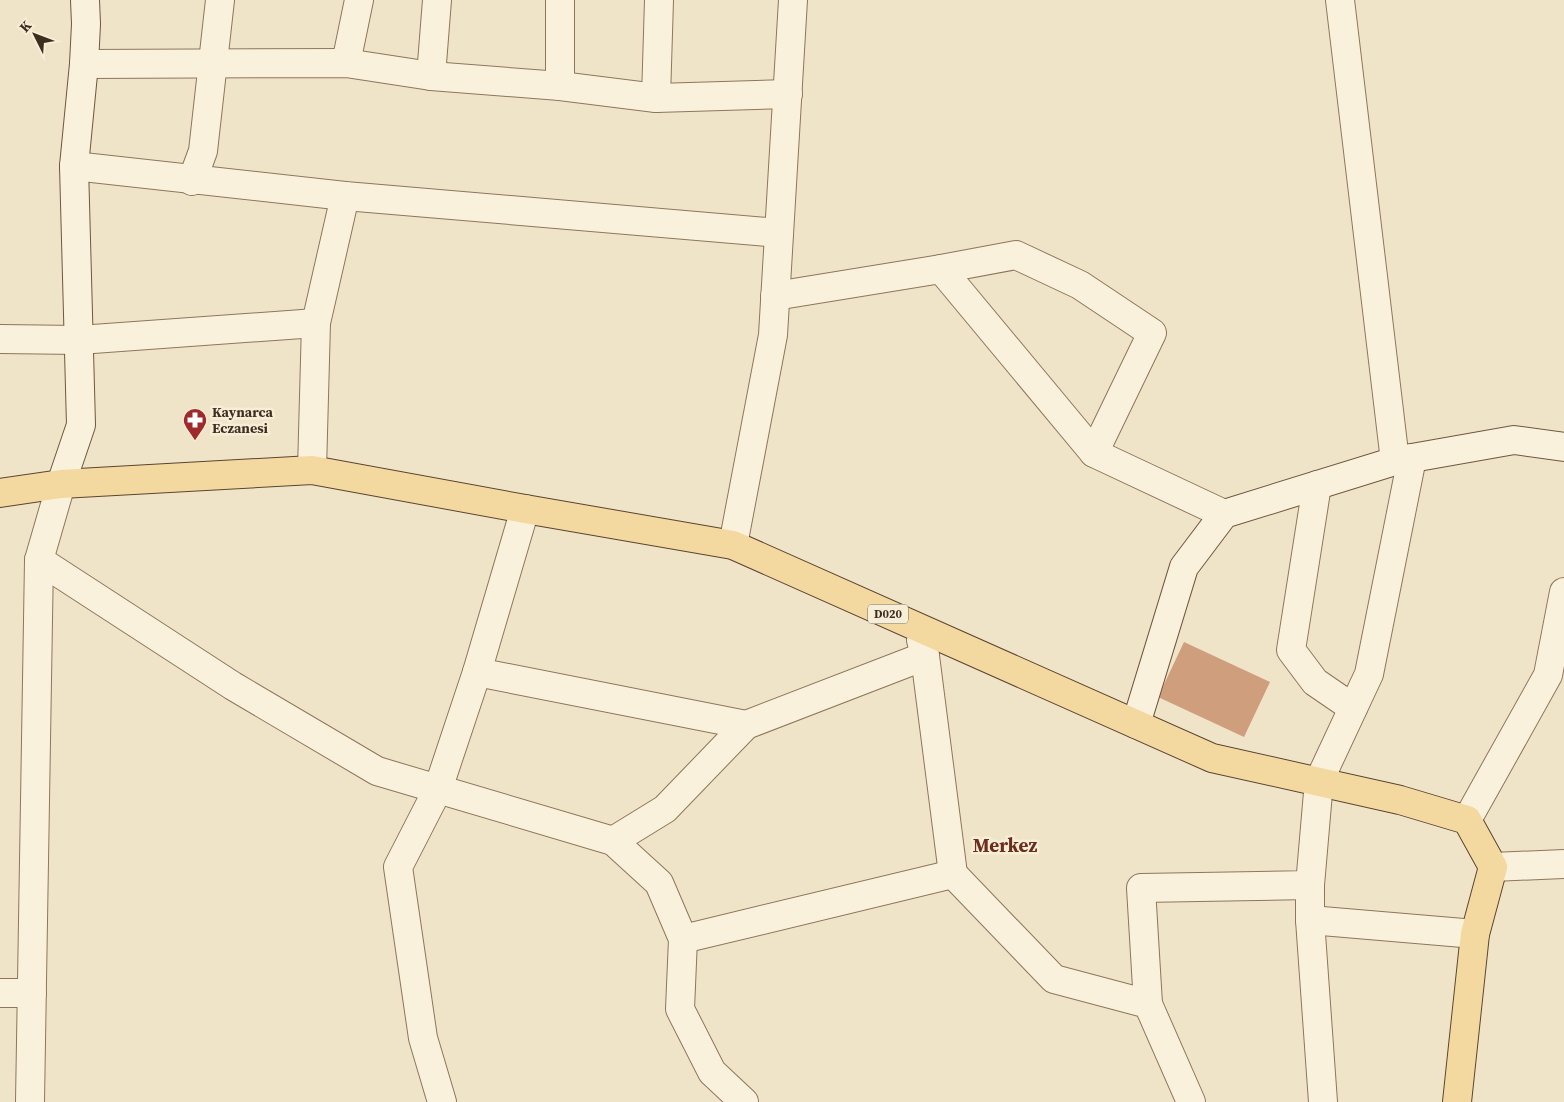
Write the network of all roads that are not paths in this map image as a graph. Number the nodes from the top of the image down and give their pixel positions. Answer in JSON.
{"nodes":[{"id":1,"x":85,"y":0,"type":"edge"},
{"id":2,"x":220,"y":0,"type":"edge"},
{"id":3,"x":359,"y":0,"type":"edge"},
{"id":4,"x":437,"y":0,"type":"edge"},
{"id":5,"x":560,"y":0,"type":"edge"},
{"id":6,"x":659,"y":0,"type":"edge"},
{"id":7,"x":793,"y":0,"type":"edge"},
{"id":8,"x":1340,"y":0,"type":"edge"},
{"id":9,"x":212,"y":62,"type":"junction"},
{"id":10,"x":346,"y":63,"type":"junction"},
{"id":11,"x":84,"y":64,"type":"junction"},
{"id":12,"x":431,"y":76,"type":"junction"},
{"id":13,"x":560,"y":86,"type":"junction"},
{"id":14,"x":788,"y":94,"type":"junction"},
{"id":15,"x":656,"y":98,"type":"junction"},
{"id":16,"x":74,"y":166,"type":"junction"},
{"id":17,"x":192,"y":181,"type":"junction"},
{"id":18,"x":344,"y":196,"type":"junction"},
{"id":19,"x":779,"y":233,"type":"junction"},
{"id":20,"x":941,"y":269,"type":"junction"},
{"id":21,"x":775,"y":296,"type":"junction"},
{"id":22,"x":316,"y":323,"type":"junction"},
{"id":23,"x":0,"y":339,"type":"edge"},
{"id":24,"x":79,"y":340,"type":"junction"},
{"id":25,"x":1564,"y":447,"type":"edge"},
{"id":26,"x":1094,"y":453,"type":"junction"},
{"id":27,"x":1404,"y":459,"type":"junction"},
{"id":28,"x":312,"y":470,"type":"junction"},
{"id":29,"x":61,"y":484,"type":"junction"},
{"id":30,"x":1317,"y":485,"type":"junction"},
{"id":31,"x":0,"y":493,"type":"edge"},
{"id":32,"x":525,"y":509,"type":"junction"},
{"id":33,"x":1224,"y":514,"type":"junction"},
{"id":34,"x":733,"y":545,"type":"junction"},
{"id":35,"x":39,"y":560,"type":"junction"},
{"id":36,"x":1564,"y":592,"type":"edge"},
{"id":37,"x":921,"y":629,"type":"junction"},
{"id":38,"x":925,"y":656,"type":"junction"},
{"id":39,"x":477,"y":672,"type":"junction"},
{"id":40,"x":1556,"y":676,"type":"edge"},
{"id":41,"x":1353,"y":708,"type":"junction"},
{"id":42,"x":1136,"y":724,"type":"junction"},
{"id":43,"x":746,"y":725,"type":"junction"},
{"id":44,"x":1319,"y":782,"type":"junction"},
{"id":45,"x":438,"y":790,"type":"junction"},
{"id":46,"x":1467,"y":820,"type":"junction"},
{"id":47,"x":613,"y":841,"type":"junction"},
{"id":48,"x":1564,"y":864,"type":"edge"},
{"id":49,"x":1493,"y":867,"type":"junction"},
{"id":50,"x":953,"y":874,"type":"junction"},
{"id":51,"x":1310,"y":885,"type":"junction"},
{"id":52,"x":1310,"y":920,"type":"junction"},
{"id":53,"x":1475,"y":934,"type":"junction"},
{"id":54,"x":683,"y":938,"type":"junction"},
{"id":55,"x":0,"y":993,"type":"edge"},
{"id":56,"x":32,"y":993,"type":"junction"},
{"id":57,"x":1148,"y":1004,"type":"junction"},
{"id":58,"x":30,"y":1102,"type":"edge"},
{"id":59,"x":442,"y":1102,"type":"edge"},
{"id":60,"x":744,"y":1102,"type":"edge"},
{"id":61,"x":1192,"y":1102,"type":"edge"},
{"id":62,"x":1324,"y":1102,"type":"edge"},
{"id":63,"x":1457,"y":1102,"type":"edge"}],
"edges":[{"from":1,"to":11,"type":"street"},
{"from":2,"to":9,"type":"street"},
{"from":3,"to":10,"type":"street"},
{"from":4,"to":12,"type":"street"},
{"from":5,"to":13,"type":"street"},
{"from":6,"to":15,"type":"street"},
{"from":7,"to":14,"type":"street"},
{"from":8,"to":27,"type":"street"},
{"from":9,"to":10,"type":"street"},
{"from":9,"to":11,"type":"street"},
{"from":9,"to":17,"type":"street"},
{"from":10,"to":12,"type":"street"},
{"from":11,"to":16,"type":"street"},
{"from":12,"to":13,"type":"street"},
{"from":13,"to":15,"type":"street"},
{"from":14,"to":15,"type":"street"},
{"from":14,"to":19,"type":"street"},
{"from":16,"to":17,"type":"street"},
{"from":16,"to":24,"type":"street"},
{"from":17,"to":18,"type":"street"},
{"from":18,"to":19,"type":"street"},
{"from":18,"to":22,"type":"street"},
{"from":19,"to":21,"type":"street"},
{"from":20,"to":21,"type":"street"},
{"from":20,"to":26,"type":"street"},
{"from":20,"to":26,"type":"street"},
{"from":21,"to":34,"type":"street"},
{"from":22,"to":24,"type":"street"},
{"from":22,"to":28,"type":"street"},
{"from":23,"to":24,"type":"street"},
{"from":24,"to":29,"type":"street"},
{"from":25,"to":27,"type":"street"},
{"from":26,"to":33,"type":"street"},
{"from":27,"to":30,"type":"street"},
{"from":27,"to":41,"type":"street"},
{"from":28,"to":29,"type":"main road","number":"D020"},
{"from":28,"to":32,"type":"main road","number":"D020"},
{"from":29,"to":31,"type":"main road","number":"D020"},
{"from":29,"to":35,"type":"street"},
{"from":30,"to":33,"type":"street"},
{"from":30,"to":41,"type":"street"},
{"from":32,"to":34,"type":"main road","number":"D020"},
{"from":32,"to":39,"type":"street"},
{"from":33,"to":42,"type":"street"},
{"from":34,"to":37,"type":"main road","number":"D020"},
{"from":35,"to":45,"type":"street"},
{"from":35,"to":56,"type":"street"},
{"from":36,"to":40,"type":"street"},
{"from":37,"to":38,"type":"street"},
{"from":37,"to":42,"type":"main road","number":"D020"},
{"from":38,"to":43,"type":"street"},
{"from":38,"to":50,"type":"street"},
{"from":39,"to":43,"type":"street"},
{"from":39,"to":45,"type":"street"},
{"from":40,"to":46,"type":"street"},
{"from":41,"to":44,"type":"street"},
{"from":42,"to":44,"type":"main road","number":"D020"},
{"from":43,"to":47,"type":"street"},
{"from":44,"to":46,"type":"main road","number":"D020"},
{"from":44,"to":51,"type":"street"},
{"from":45,"to":47,"type":"street"},
{"from":45,"to":59,"type":"street"},
{"from":46,"to":49,"type":"main road"},
{"from":47,"to":54,"type":"street"},
{"from":48,"to":49,"type":"street"},
{"from":49,"to":53,"type":"main road"},
{"from":50,"to":54,"type":"street"},
{"from":50,"to":57,"type":"street"},
{"from":51,"to":52,"type":"street"},
{"from":51,"to":57,"type":"street"},
{"from":52,"to":53,"type":"street"},
{"from":52,"to":62,"type":"street"},
{"from":53,"to":63,"type":"main road"},
{"from":54,"to":60,"type":"street"},
{"from":55,"to":56,"type":"street"},
{"from":56,"to":58,"type":"street"},
{"from":57,"to":61,"type":"street"}]}
